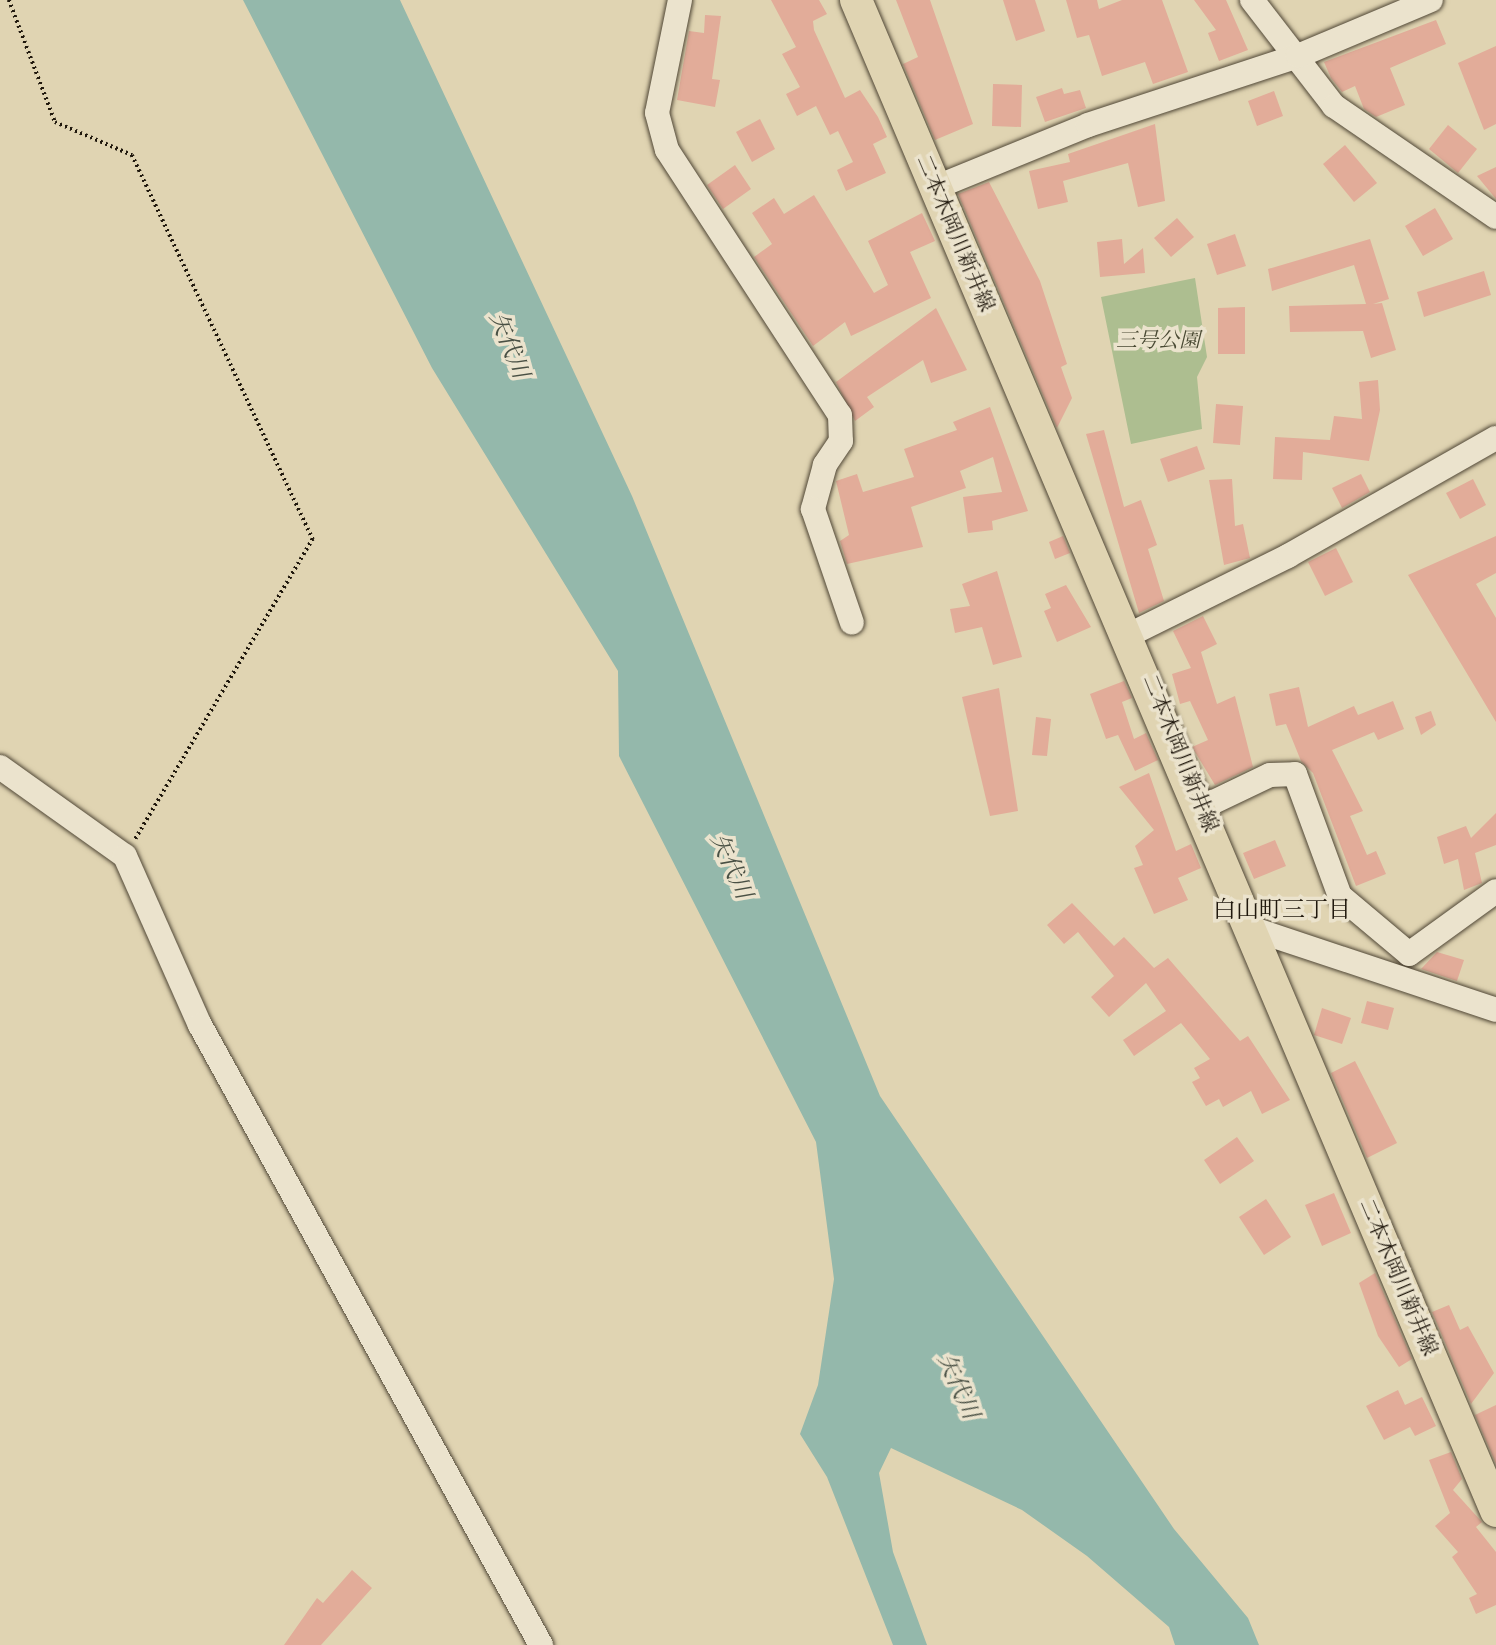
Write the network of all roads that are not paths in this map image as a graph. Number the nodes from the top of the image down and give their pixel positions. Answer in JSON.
{"nodes":[{"id":1,"x":680,"y":0,"type":"edge"},
{"id":2,"x":856,"y":0,"type":"edge"},
{"id":3,"x":1252,"y":0,"type":"edge"},
{"id":4,"x":1431,"y":0,"type":"edge"},
{"id":5,"x":1298,"y":56,"type":"junction"},
{"id":6,"x":934,"y":188,"type":"junction"},
{"id":7,"x":1496,"y":217,"type":"edge"},
{"id":8,"x":1496,"y":438,"type":"edge"},
{"id":9,"x":852,"y":623,"type":"dead end"},
{"id":10,"x":1129,"y":635,"type":"junction"},
{"id":11,"x":0,"y":767,"type":"edge"},
{"id":12,"x":1201,"y":808,"type":"junction"},
{"id":13,"x":1496,"y":891,"type":"edge"},
{"id":14,"x":1250,"y":928,"type":"junction"},
{"id":15,"x":1409,"y":954,"type":"junction"},
{"id":16,"x":1401,"y":978,"type":"junction"},
{"id":17,"x":1496,"y":1010,"type":"edge"},
{"id":18,"x":1496,"y":1511,"type":"edge"},
{"id":19,"x":541,"y":1645,"type":"edge"}],
"edges":[{"from":1,"to":9,"type":"street"},
{"from":2,"to":6,"type":"main road","name":"二本木岡川新井線"},
{"from":3,"to":5,"type":"street"},
{"from":4,"to":5,"type":"street"},
{"from":5,"to":6,"type":"street"},
{"from":5,"to":7,"type":"street"},
{"from":6,"to":10,"type":"main road","name":"二本木岡川新井線"},
{"from":8,"to":10,"type":"street"},
{"from":10,"to":12,"type":"main road","name":"二本木岡川新井線"},
{"from":11,"to":19,"type":"street"},
{"from":12,"to":14,"type":"main road","name":"二本木岡川新井線"},
{"from":12,"to":15,"type":"street"},
{"from":13,"to":15,"type":"street"},
{"from":14,"to":16,"type":"street"},
{"from":14,"to":18,"type":"main road","name":"二本木岡川新井線"},
{"from":15,"to":16,"type":"street"},
{"from":16,"to":17,"type":"street"}]}
